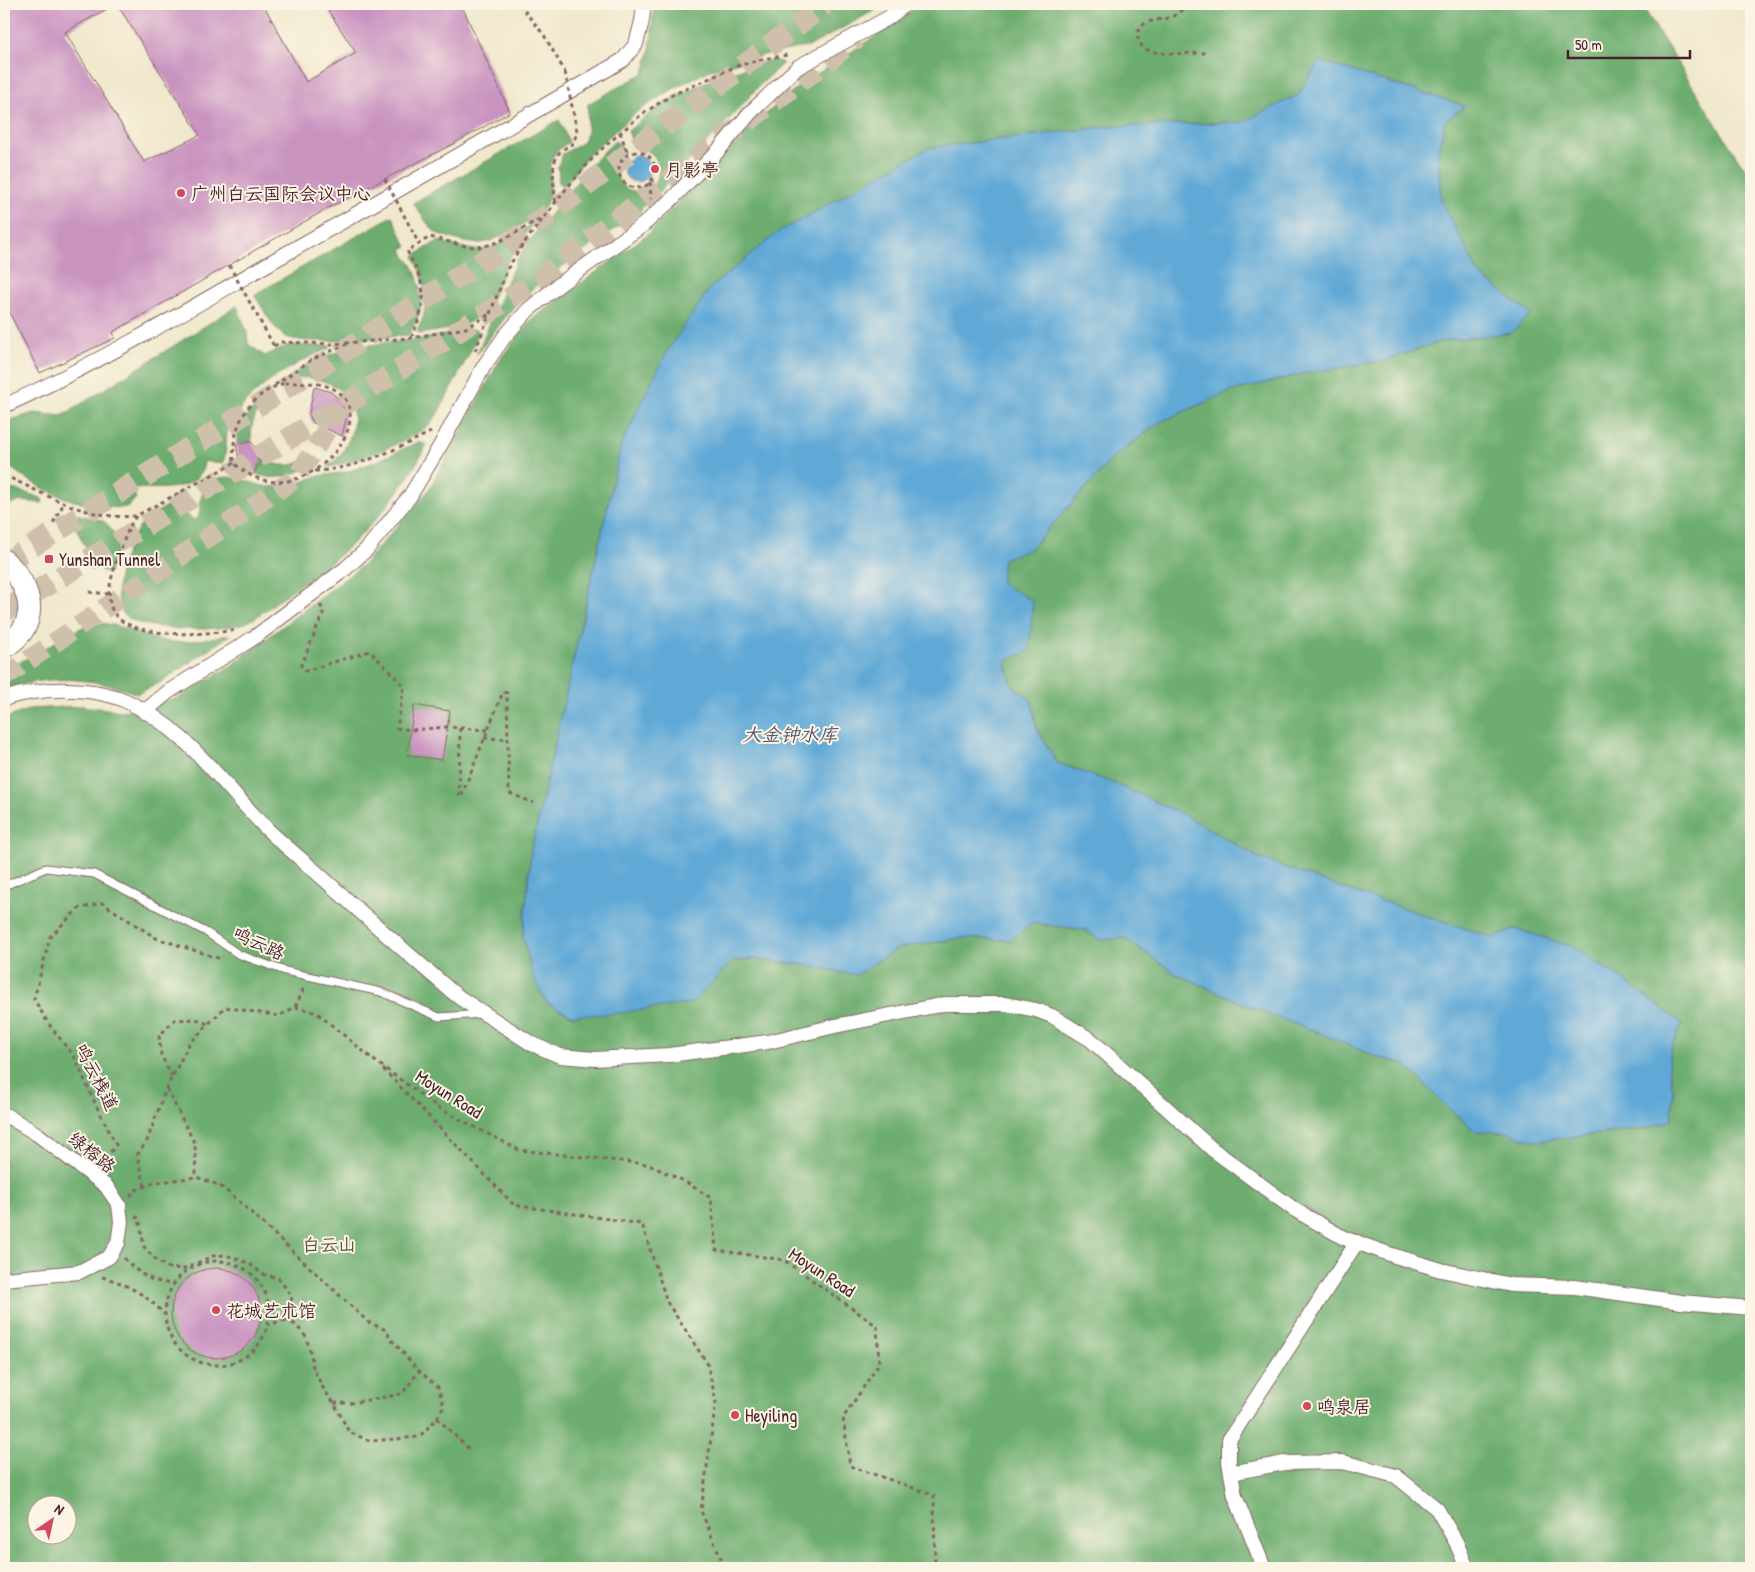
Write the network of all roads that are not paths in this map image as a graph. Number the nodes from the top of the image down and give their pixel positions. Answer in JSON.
{"nodes":[{"id":1,"x":644,"y":4,"type":"edge"},
{"id":2,"x":906,"y":4,"type":"edge"},
{"id":3,"x":4,"y":406,"type":"edge"},
{"id":4,"x":4,"y":562,"type":"edge"},
{"id":5,"x":4,"y":648,"type":"edge"},
{"id":6,"x":4,"y":699,"type":"edge"},
{"id":7,"x":144,"y":712,"type":"junction"},
{"id":8,"x":4,"y":886,"type":"edge"},
{"id":9,"x":485,"y":1014,"type":"junction"},
{"id":10,"x":4,"y":1114,"type":"edge"},
{"id":11,"x":1357,"y":1242,"type":"junction"},
{"id":12,"x":4,"y":1279,"type":"edge"},
{"id":13,"x":1751,"y":1308,"type":"edge"},
{"id":14,"x":1231,"y":1473,"type":"junction"},
{"id":15,"x":1264,"y":1568,"type":"edge"},
{"id":16,"x":1467,"y":1568,"type":"edge"}],
"edges":[{"from":1,"to":3,"type":"street"},
{"from":2,"to":7,"type":"street"},
{"from":4,"to":5,"type":"highway"},
{"from":6,"to":7,"type":"street"},
{"from":7,"to":9,"type":"street"},
{"from":8,"to":9,"type":"lane","name":"鸣云路"},
{"from":9,"to":11,"type":"street"},
{"from":10,"to":12,"type":"street","name":"绿榕路"},
{"from":11,"to":13,"type":"street"},
{"from":11,"to":14,"type":"street"},
{"from":14,"to":15,"type":"street"},
{"from":14,"to":16,"type":"street"}]}
